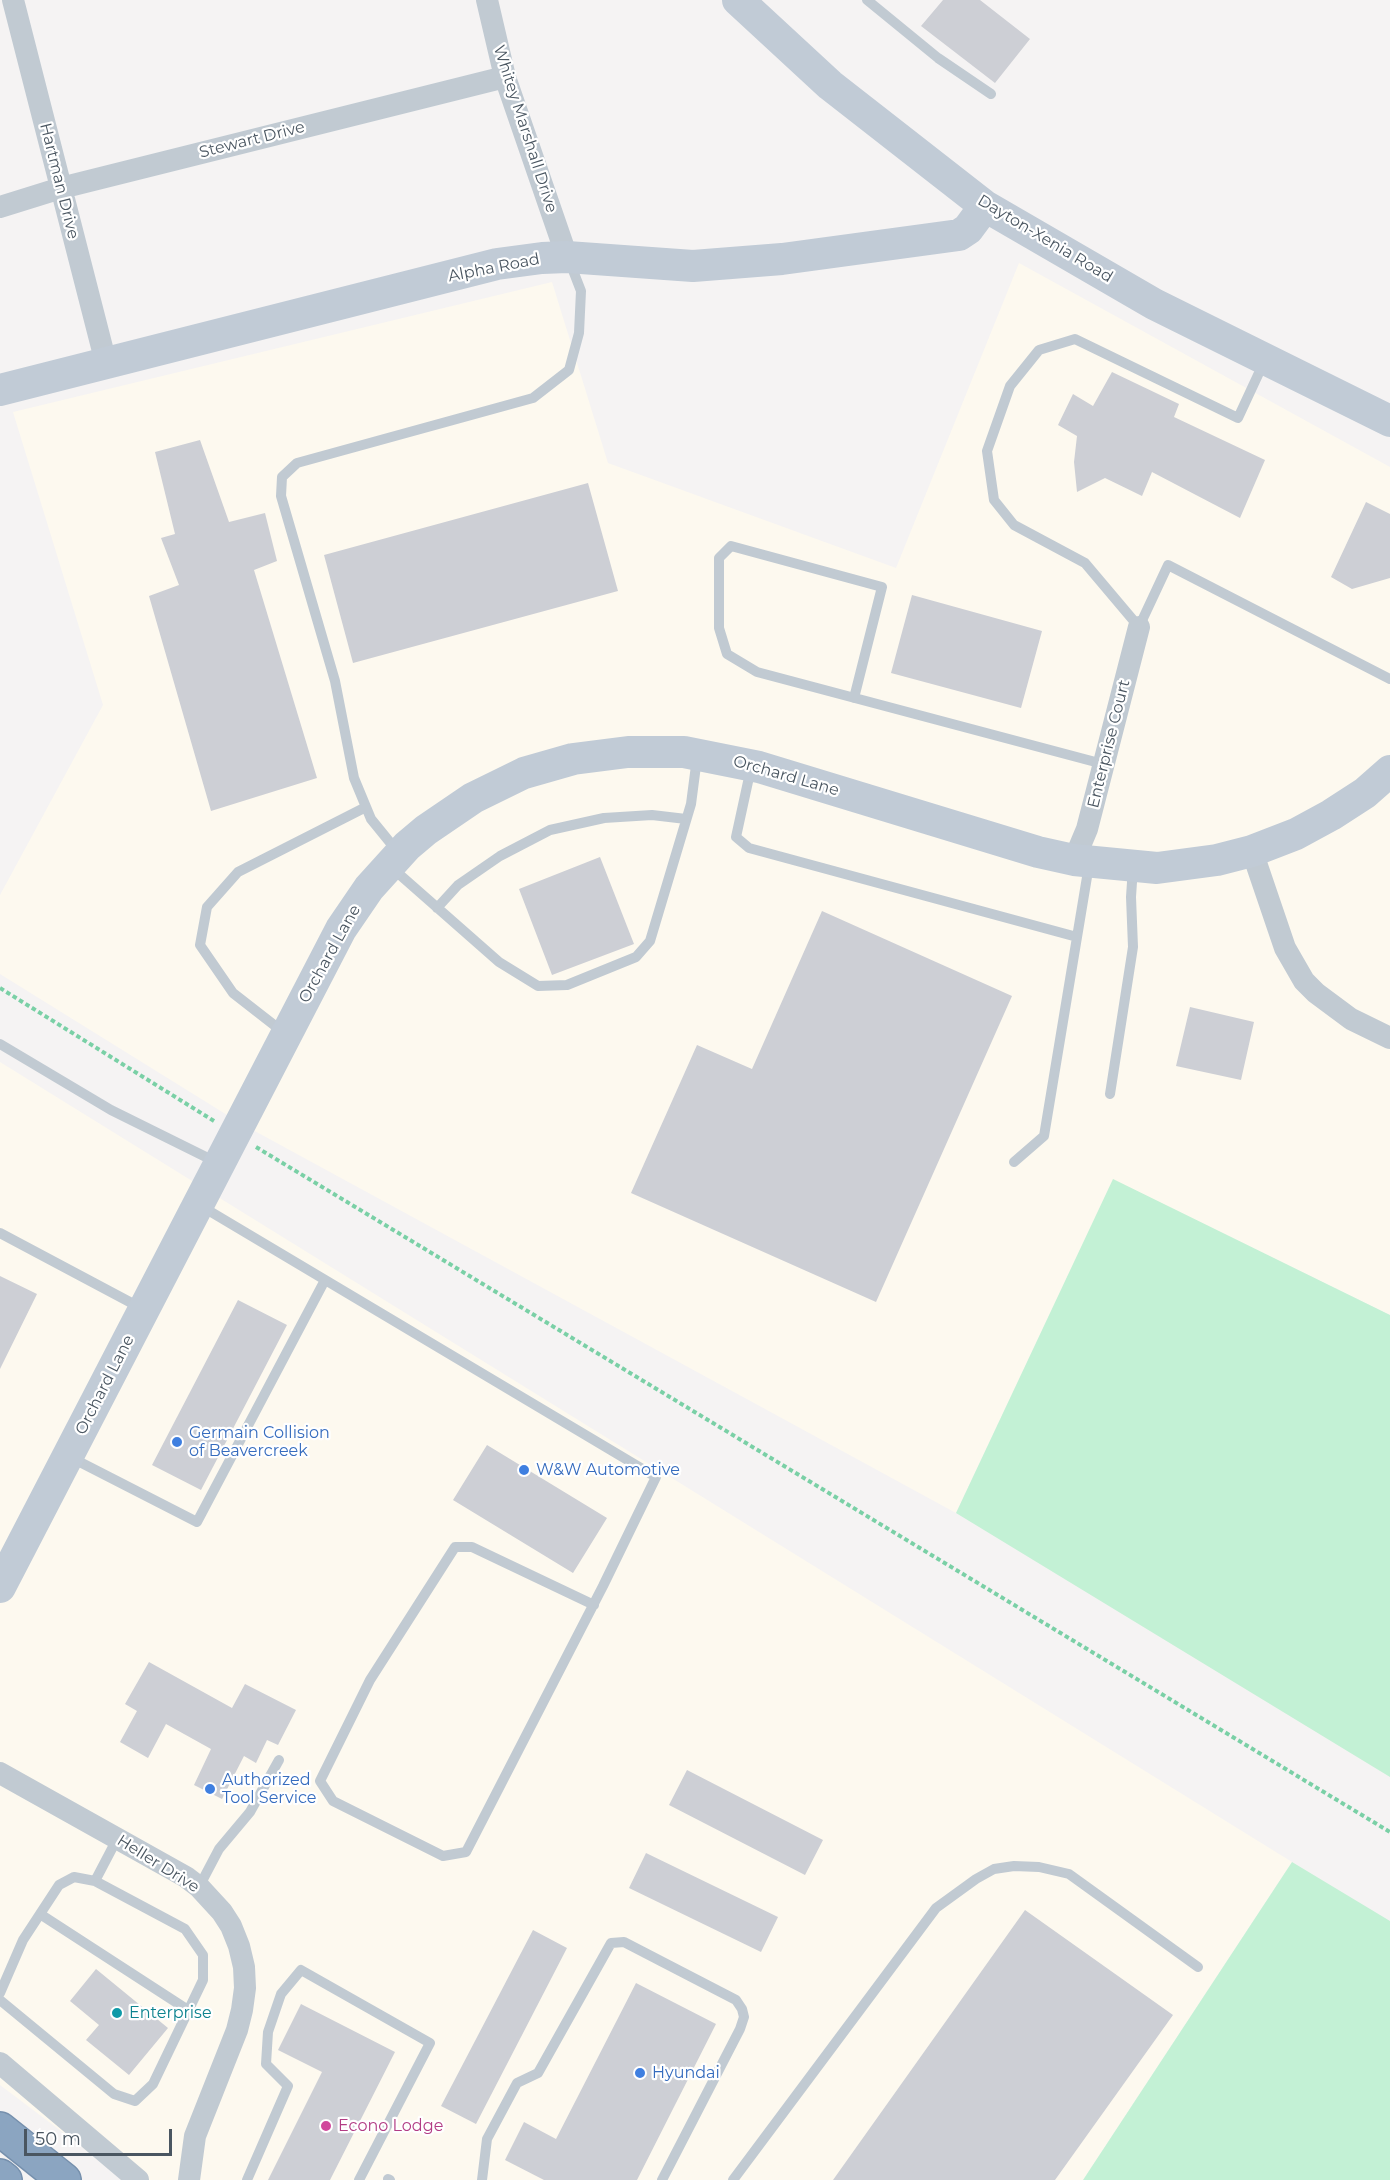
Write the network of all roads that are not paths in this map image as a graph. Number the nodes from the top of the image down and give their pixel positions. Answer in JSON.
{"nodes":[{"id":1,"x":13,"y":0,"type":"edge"},
{"id":2,"x":487,"y":0,"type":"edge"},
{"id":3,"x":738,"y":0,"type":"edge"},
{"id":4,"x":867,"y":0,"type":"edge"},
{"id":5,"x":505,"y":77,"type":"junction"},
{"id":6,"x":991,"y":94,"type":"dead end"},
{"id":7,"x":61,"y":188,"type":"junction"},
{"id":8,"x":985,"y":206,"type":"junction"},
{"id":9,"x":0,"y":207,"type":"edge"},
{"id":10,"x":567,"y":257,"type":"junction"},
{"id":11,"x":1266,"y":359,"type":"junction"},
{"id":12,"x":106,"y":363,"type":"junction"},
{"id":13,"x":0,"y":390,"type":"edge"},
{"id":14,"x":1390,"y":421,"type":"edge"},
{"id":15,"x":1139,"y":627,"type":"junction"},
{"id":16,"x":1390,"y":679,"type":"edge"},
{"id":17,"x":854,"y":698,"type":"junction"},
{"id":18,"x":698,"y":754,"type":"junction"},
{"id":19,"x":1103,"y":764,"type":"junction"},
{"id":20,"x":752,"y":765,"type":"junction"},
{"id":21,"x":1390,"y":771,"type":"edge"},
{"id":22,"x":366,"y":807,"type":"junction"},
{"id":23,"x":686,"y":819,"type":"junction"},
{"id":24,"x":1252,"y":851,"type":"junction"},
{"id":25,"x":394,"y":860,"type":"junction"},
{"id":26,"x":1082,"y":861,"type":"junction"},
{"id":27,"x":1133,"y":867,"type":"junction"},
{"id":28,"x":437,"y":908,"type":"junction"},
{"id":29,"x":1077,"y":937,"type":"junction"},
{"id":30,"x":286,"y":1034,"type":"junction"},
{"id":31,"x":1390,"y":1038,"type":"edge"},
{"id":32,"x":0,"y":1044,"type":"edge"},
{"id":33,"x":1110,"y":1094,"type":"dead end"},
{"id":34,"x":1014,"y":1162,"type":"dead end"},
{"id":35,"x":219,"y":1164,"type":"junction"},
{"id":36,"x":198,"y":1204,"type":"junction"},
{"id":37,"x":0,"y":1233,"type":"edge"},
{"id":38,"x":325,"y":1280,"type":"junction"},
{"id":39,"x":144,"y":1310,"type":"junction"},
{"id":40,"x":69,"y":1457,"type":"junction"},
{"id":41,"x":0,"y":1586,"type":"edge"},
{"id":42,"x":594,"y":1605,"type":"junction"},
{"id":43,"x":279,"y":1760,"type":"dead end"},
{"id":44,"x":0,"y":1773,"type":"edge"},
{"id":45,"x":117,"y":1839,"type":"junction"},
{"id":46,"x":95,"y":1881,"type":"junction"},
{"id":47,"x":199,"y":1887,"type":"junction"},
{"id":48,"x":40,"y":1914,"type":"junction"},
{"id":49,"x":1198,"y":1967,"type":"dead end"},
{"id":50,"x":0,"y":1993,"type":"edge"},
{"id":51,"x":0,"y":2000,"type":"edge"},
{"id":52,"x":188,"y":2010,"type":"junction"},
{"id":53,"x":0,"y":2063,"type":"edge"},
{"id":54,"x":0,"y":2128,"type":"edge"},
{"id":55,"x":0,"y":2153,"type":"edge"},
{"id":56,"x":0,"y":2176,"type":"edge"},
{"id":57,"x":5,"y":2180,"type":"edge"},
{"id":58,"x":33,"y":2180,"type":"edge"},
{"id":59,"x":64,"y":2180,"type":"edge"},
{"id":60,"x":138,"y":2180,"type":"edge"},
{"id":61,"x":187,"y":2180,"type":"edge"},
{"id":62,"x":247,"y":2180,"type":"edge"},
{"id":63,"x":359,"y":2180,"type":"edge"},
{"id":64,"x":482,"y":2180,"type":"edge"},
{"id":65,"x":662,"y":2180,"type":"edge"},
{"id":66,"x":733,"y":2180,"type":"edge"}],
"edges":[{"from":1,"to":7,"type":"street","name":"Hartman Drive"},
{"from":2,"to":5,"type":"street","name":"Whitey Marshall Drive"},
{"from":3,"to":8,"type":"main road","name":"Dayton-Xenia Road"},
{"from":4,"to":6,"type":"lane"},
{"from":5,"to":7,"type":"street","name":"Stewart Drive"},
{"from":5,"to":10,"type":"street","name":"Whitey Marshall Drive"},
{"from":7,"to":9,"type":"street","name":"Stewart Drive"},
{"from":7,"to":12,"type":"street","name":"Hartman Drive"},
{"from":8,"to":10,"type":"main road","name":"Alpha Road"},
{"from":8,"to":11,"type":"main road","name":"Dayton-Xenia Road"},
{"from":10,"to":12,"type":"main road","name":"Alpha Road"},
{"from":10,"to":22,"type":"lane"},
{"from":11,"to":14,"type":"main road","name":"Dayton-Xenia Road"},
{"from":11,"to":15,"type":"lane"},
{"from":12,"to":13,"type":"main road","name":"Alpha Road"},
{"from":15,"to":16,"type":"lane"},
{"from":15,"to":19,"type":"street","name":"Enterprise Court"},
{"from":17,"to":17,"type":"lane"},
{"from":17,"to":19,"type":"lane"},
{"from":18,"to":20,"type":"main road","name":"Orchard Lane"},
{"from":18,"to":23,"type":"lane"},
{"from":18,"to":25,"type":"main road","name":"Orchard Lane"},
{"from":19,"to":26,"type":"street","name":"Enterprise Court"},
{"from":20,"to":26,"type":"main road","name":"Orchard Lane"},
{"from":20,"to":29,"type":"lane"},
{"from":21,"to":24,"type":"main road","name":"Orchard Lane"},
{"from":22,"to":25,"type":"lane"},
{"from":22,"to":30,"type":"lane"},
{"from":23,"to":28,"type":"lane"},
{"from":23,"to":28,"type":"lane"},
{"from":24,"to":27,"type":"main road","name":"Orchard Lane"},
{"from":24,"to":31,"type":"street"},
{"from":25,"to":28,"type":"lane"},
{"from":25,"to":30,"type":"main road","name":"Orchard Lane"},
{"from":26,"to":27,"type":"main road","name":"Orchard Lane"},
{"from":26,"to":29,"type":"lane"},
{"from":27,"to":33,"type":"lane"},
{"from":29,"to":34,"type":"lane"},
{"from":30,"to":35,"type":"main road","name":"Orchard Lane"},
{"from":32,"to":35,"type":"lane"},
{"from":35,"to":36,"type":"main road","name":"Orchard Lane"},
{"from":36,"to":38,"type":"lane"},
{"from":36,"to":39,"type":"main road","name":"Orchard Lane"},
{"from":37,"to":39,"type":"lane"},
{"from":38,"to":40,"type":"lane"},
{"from":38,"to":42,"type":"lane"},
{"from":39,"to":40,"type":"main road","name":"Orchard Lane"},
{"from":40,"to":41,"type":"main road","name":"Orchard Lane"},
{"from":42,"to":42,"type":"lane"},
{"from":43,"to":47,"type":"lane"},
{"from":44,"to":45,"type":"street","name":"Heller Drive"},
{"from":45,"to":46,"type":"lane"},
{"from":45,"to":47,"type":"street","name":"Heller Drive"},
{"from":46,"to":48,"type":"lane"},
{"from":46,"to":52,"type":"lane"},
{"from":47,"to":61,"type":"street","name":"Heller Drive"},
{"from":48,"to":50,"type":"lane"},
{"from":48,"to":52,"type":"lane"},
{"from":49,"to":66,"type":"lane"},
{"from":51,"to":52,"type":"lane"},
{"from":53,"to":60,"type":"street"},
{"from":54,"to":59,"type":"highway"},
{"from":55,"to":58,"type":"highway"},
{"from":56,"to":57,"type":"highway"},
{"from":62,"to":63,"type":"lane"},
{"from":64,"to":65,"type":"lane"}]}
